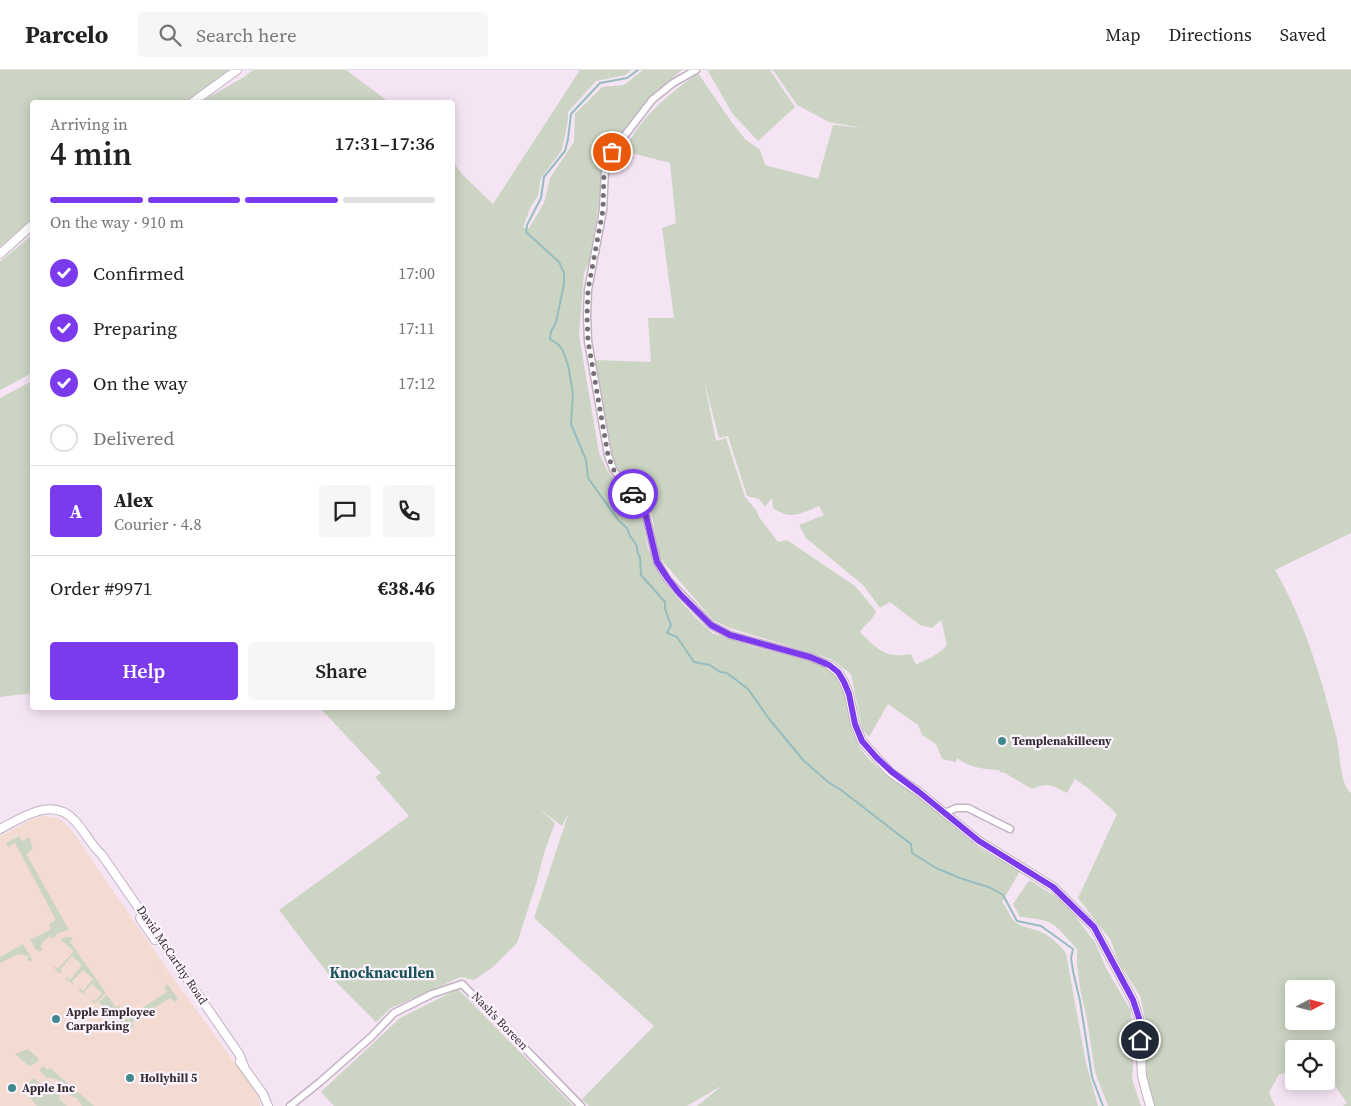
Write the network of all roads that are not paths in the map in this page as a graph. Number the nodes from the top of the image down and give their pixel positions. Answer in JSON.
{"nodes":[{"id":1,"x":236,"y":70,"type":"edge"},
{"id":2,"x":696,"y":70,"type":"edge"},
{"id":3,"x":196,"y":100,"type":"edge"},
{"id":4,"x":30,"y":228,"type":"edge"},
{"id":5,"x":0,"y":254,"type":"edge"},
{"id":6,"x":829,"y":665,"type":"joint"},
{"id":7,"x":946,"y":813,"type":"junction"},
{"id":8,"x":1010,"y":828,"type":"dead end"},
{"id":9,"x":0,"y":829,"type":"edge"},
{"id":10,"x":268,"y":1106,"type":"edge"},
{"id":11,"x":290,"y":1106,"type":"edge"},
{"id":12,"x":581,"y":1106,"type":"edge"},
{"id":13,"x":1150,"y":1106,"type":"edge"}],
"edges":[{"from":1,"to":3,"type":"street"},
{"from":2,"to":6,"type":"street"},
{"from":4,"to":5,"type":"street"},
{"from":6,"to":7,"type":"street"},
{"from":7,"to":8,"type":"street"},
{"from":7,"to":13,"type":"street"},
{"from":9,"to":10,"type":"street","name":"David McCarthy Road"},
{"from":11,"to":12,"type":"street","name":"Nash's Boreen"}]}
